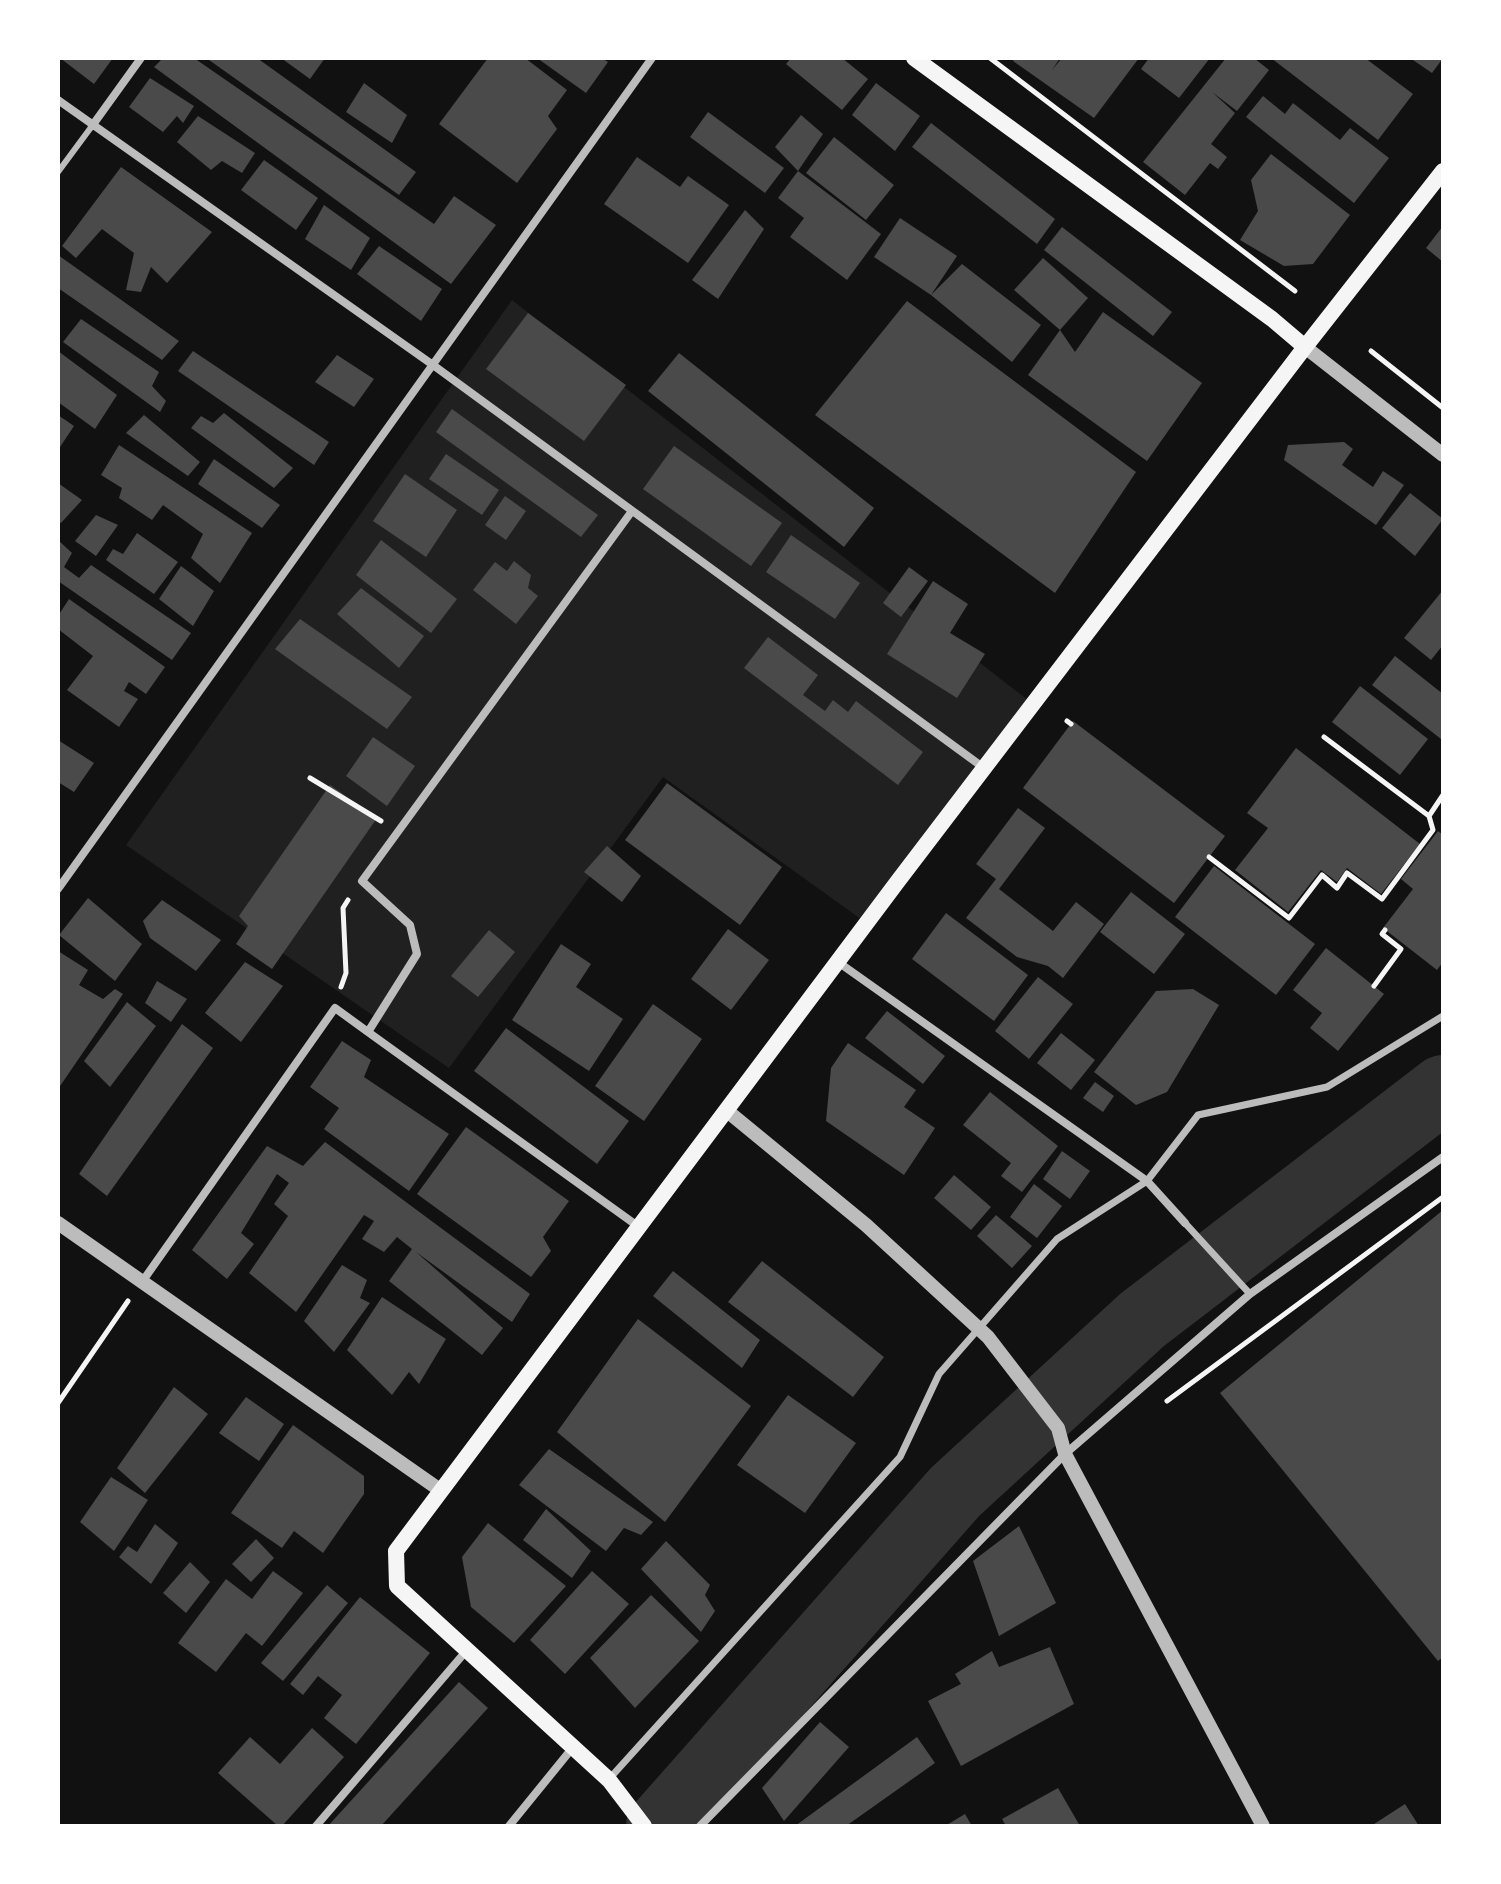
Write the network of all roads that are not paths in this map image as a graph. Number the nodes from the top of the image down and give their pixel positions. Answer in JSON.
{"nodes":[{"id":1,"x":141,"y":58,"type":"edge"},
{"id":2,"x":652,"y":58,"type":"edge"},
{"id":3,"x":914,"y":58,"type":"edge"},
{"id":4,"x":58,"y":100,"type":"edge"},
{"id":5,"x":92,"y":126,"type":"junction"},
{"id":6,"x":1443,"y":171,"type":"edge"},
{"id":7,"x":58,"y":172,"type":"edge"},
{"id":8,"x":1305,"y":347,"type":"junction"},
{"id":9,"x":433,"y":365,"type":"junction"},
{"id":10,"x":1443,"y":455,"type":"edge"},
{"id":11,"x":632,"y":511,"type":"junction"},
{"id":12,"x":984,"y":768,"type":"junction"},
{"id":13,"x":58,"y":889,"type":"edge"},
{"id":14,"x":838,"y":962,"type":"junction"},
{"id":15,"x":1443,"y":1016,"type":"edge"},
{"id":16,"x":368,"y":1032,"type":"junction"},
{"id":17,"x":726,"y":1110,"type":"junction"},
{"id":18,"x":1443,"y":1157,"type":"edge"},
{"id":19,"x":1147,"y":1181,"type":"junction"},
{"id":20,"x":58,"y":1223,"type":"edge"},
{"id":21,"x":1185,"y":1223,"type":"joint"},
{"id":22,"x":639,"y":1227,"type":"junction"},
{"id":23,"x":142,"y":1282,"type":"junction"},
{"id":24,"x":1250,"y":1294,"type":"junction"},
{"id":25,"x":983,"y":1332,"type":"junction"},
{"id":26,"x":1065,"y":1454,"type":"junction"},
{"id":27,"x":440,"y":1490,"type":"junction"},
{"id":28,"x":467,"y":1650,"type":"junction"},
{"id":29,"x":574,"y":1746,"type":"junction"},
{"id":30,"x":609,"y":1780,"type":"junction"},
{"id":31,"x":316,"y":1826,"type":"edge"},
{"id":32,"x":509,"y":1826,"type":"edge"},
{"id":33,"x":644,"y":1826,"type":"edge"},
{"id":34,"x":700,"y":1826,"type":"edge"},
{"id":35,"x":1263,"y":1826,"type":"edge"}],
"edges":[{"from":1,"to":5,"type":"street"},
{"from":2,"to":9,"type":"street"},
{"from":3,"to":8,"type":"main road"},
{"from":4,"to":5,"type":"street"},
{"from":5,"to":7,"type":"lane"},
{"from":5,"to":9,"type":"street"},
{"from":6,"to":8,"type":"main road"},
{"from":8,"to":10,"type":"street"},
{"from":8,"to":12,"type":"main road"},
{"from":9,"to":11,"type":"street"},
{"from":9,"to":13,"type":"street"},
{"from":11,"to":12,"type":"street"},
{"from":11,"to":16,"type":"street"},
{"from":12,"to":14,"type":"main road"},
{"from":14,"to":17,"type":"main road"},
{"from":14,"to":19,"type":"street"},
{"from":15,"to":19,"type":"street"},
{"from":16,"to":22,"type":"street"},
{"from":16,"to":23,"type":"street"},
{"from":17,"to":22,"type":"main road"},
{"from":17,"to":25,"type":"street"},
{"from":18,"to":24,"type":"street"},
{"from":19,"to":21,"type":"street"},
{"from":19,"to":25,"type":"street"},
{"from":20,"to":23,"type":"street"},
{"from":21,"to":24,"type":"street"},
{"from":22,"to":27,"type":"main road"},
{"from":23,"to":27,"type":"street"},
{"from":24,"to":26,"type":"street"},
{"from":25,"to":26,"type":"street"},
{"from":25,"to":30,"type":"street"},
{"from":26,"to":34,"type":"street"},
{"from":26,"to":35,"type":"street"},
{"from":27,"to":28,"type":"main road"},
{"from":28,"to":29,"type":"main road"},
{"from":28,"to":31,"type":"street"},
{"from":29,"to":30,"type":"main road"},
{"from":29,"to":32,"type":"street"},
{"from":30,"to":33,"type":"main road"}]}
